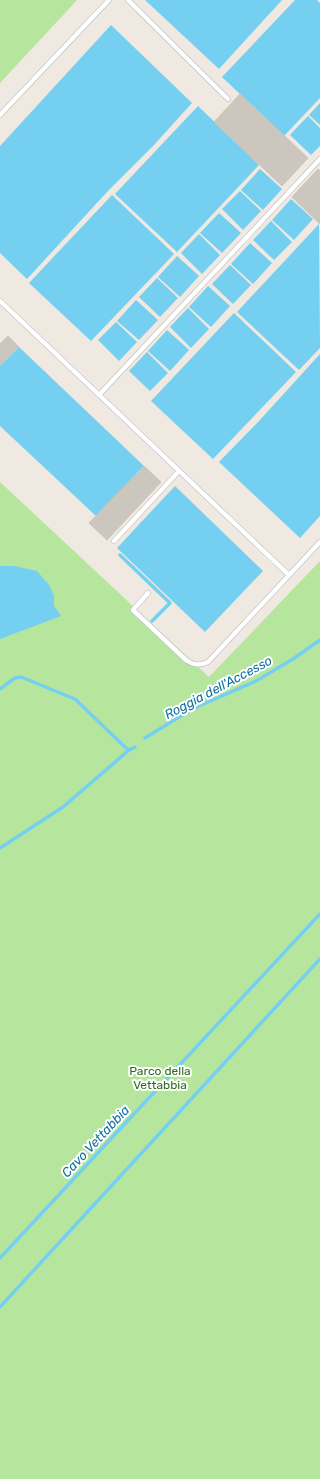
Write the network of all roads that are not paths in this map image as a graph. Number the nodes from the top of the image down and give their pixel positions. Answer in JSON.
{"nodes":[{"id":1,"x":109,"y":0,"type":"edge"},
{"id":2,"x":128,"y":0,"type":"edge"},
{"id":3,"x":228,"y":100,"type":"dead end"},
{"id":4,"x":0,"y":115,"type":"edge"},
{"id":5,"x":320,"y":159,"type":"edge"},
{"id":6,"x":0,"y":301,"type":"edge"},
{"id":7,"x":99,"y":395,"type":"junction"},
{"id":8,"x":179,"y":471,"type":"junction"},
{"id":9,"x":114,"y":541,"type":"dead end"},
{"id":10,"x":320,"y":542,"type":"edge"},
{"id":11,"x":289,"y":575,"type":"junction"},
{"id":12,"x":148,"y":593,"type":"dead end"}],
"edges":[{"from":1,"to":4,"type":"lane"},
{"from":2,"to":3,"type":"lane"},
{"from":5,"to":7,"type":"lane"},
{"from":6,"to":7,"type":"lane"},
{"from":7,"to":8,"type":"lane"},
{"from":8,"to":9,"type":"lane"},
{"from":8,"to":11,"type":"lane"},
{"from":10,"to":11,"type":"lane"},
{"from":11,"to":12,"type":"lane"}]}
